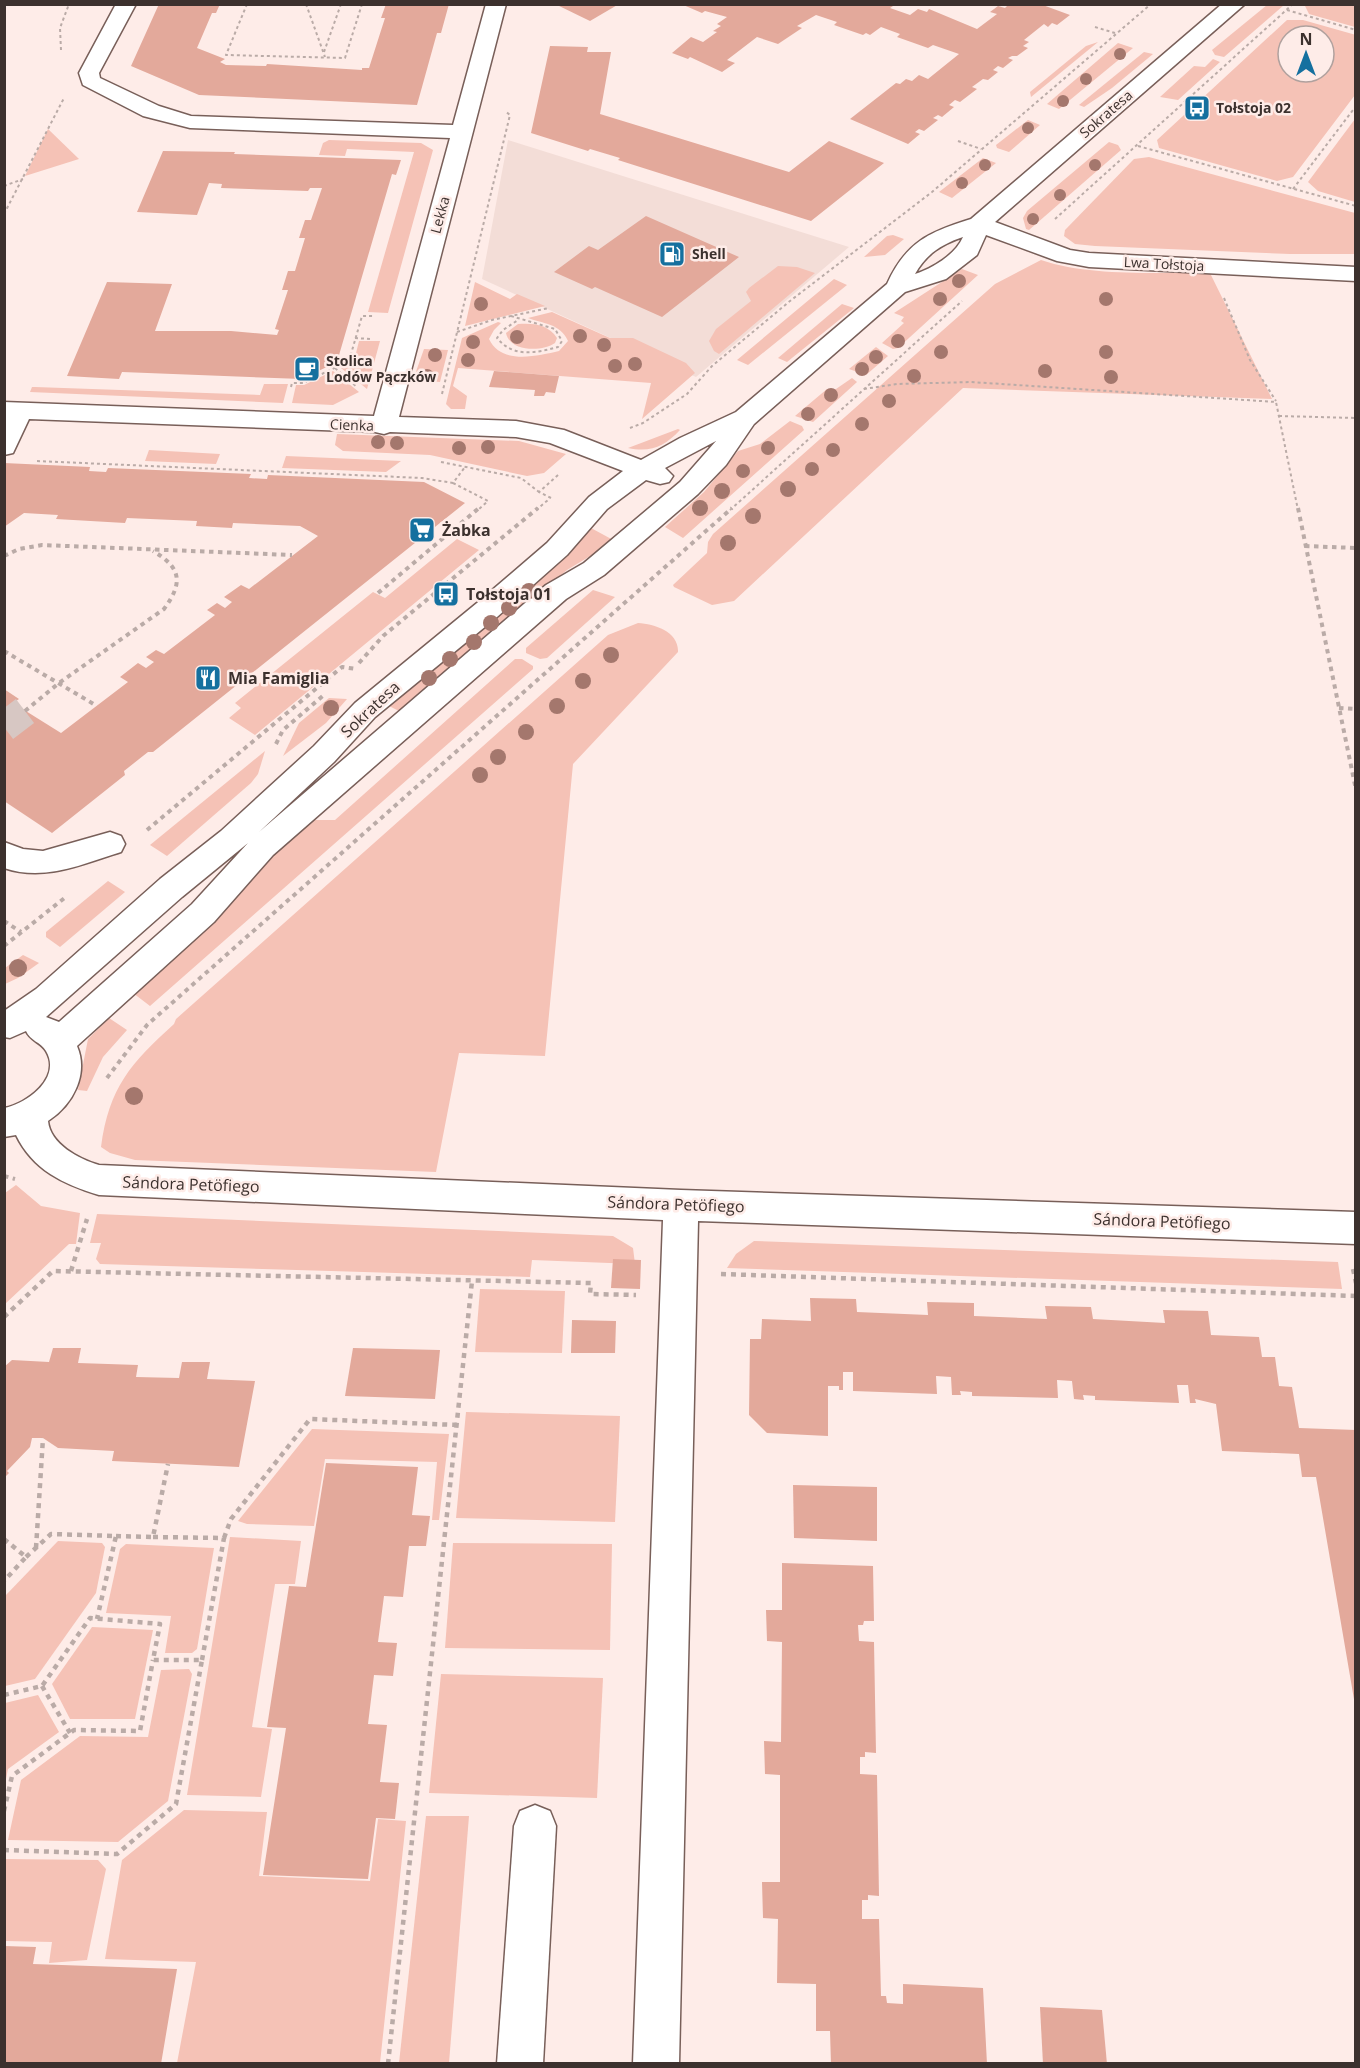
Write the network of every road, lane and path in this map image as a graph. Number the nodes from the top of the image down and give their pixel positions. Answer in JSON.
{"nodes":[{"id":1,"x":126,"y":4,"type":"edge"},
{"id":2,"x":247,"y":4,"type":"edge"},
{"id":3,"x":306,"y":4,"type":"edge"},
{"id":4,"x":341,"y":4,"type":"edge"},
{"id":5,"x":362,"y":4,"type":"edge"},
{"id":6,"x":496,"y":4,"type":"edge"},
{"id":7,"x":1234,"y":4,"type":"edge"},
{"id":8,"x":1293,"y":4,"type":"edge"},
{"id":9,"x":1287,"y":10,"type":"junction"},
{"id":10,"x":1095,"y":27,"type":"dead end"},
{"id":11,"x":1356,"y":30,"type":"edge"},
{"id":12,"x":1116,"y":33,"type":"dead end"},
{"id":13,"x":323,"y":53,"type":"junction"},
{"id":14,"x":325,"y":57,"type":"junction"},
{"id":15,"x":90,"y":81,"type":"junction"},
{"id":16,"x":1356,"y":106,"type":"edge"},
{"id":17,"x":500,"y":107,"type":"dead end"},
{"id":18,"x":462,"y":132,"type":"junction"},
{"id":19,"x":958,"y":141,"type":"dead end"},
{"id":20,"x":1137,"y":146,"type":"junction"},
{"id":21,"x":981,"y":149,"type":"dead end"},
{"id":22,"x":24,"y":178,"type":"junction"},
{"id":23,"x":4,"y":186,"type":"edge"},
{"id":24,"x":1293,"y":189,"type":"junction"},
{"id":25,"x":1356,"y":206,"type":"edge"},
{"id":26,"x":4,"y":214,"type":"edge"},
{"id":27,"x":979,"y":224,"type":"junction"},
{"id":28,"x":1027,"y":243,"type":"junction"},
{"id":29,"x":1210,"y":266,"type":"junction"},
{"id":30,"x":1356,"y":274,"type":"edge"},
{"id":31,"x":965,"y":299,"type":"dead end"},
{"id":32,"x":549,"y":308,"type":"dead end"},
{"id":33,"x":381,"y":316,"type":"dead end"},
{"id":34,"x":511,"y":316,"type":"junction"},
{"id":35,"x":518,"y":320,"type":"junction"},
{"id":36,"x":457,"y":332,"type":"junction"},
{"id":37,"x":335,"y":368,"type":"junction"},
{"id":38,"x":359,"y":388,"type":"dead end"},
{"id":39,"x":864,"y":389,"type":"junction"},
{"id":40,"x":289,"y":394,"type":"dead end"},
{"id":41,"x":441,"y":400,"type":"dead end"},
{"id":42,"x":1276,"y":402,"type":"junction"},
{"id":43,"x":12,"y":410,"type":"edge"},
{"id":44,"x":1279,"y":416,"type":"junction"},
{"id":45,"x":1356,"y":417,"type":"edge"},
{"id":46,"x":745,"y":418,"type":"junction"},
{"id":47,"x":384,"y":426,"type":"junction"},
{"id":48,"x":4,"y":447,"type":"edge"},
{"id":49,"x":32,"y":461,"type":"dead end"},
{"id":50,"x":465,"y":467,"type":"dead end"},
{"id":51,"x":644,"y":469,"type":"junction"},
{"id":52,"x":453,"y":483,"type":"junction"},
{"id":53,"x":689,"y":488,"type":"junction"},
{"id":54,"x":1305,"y":546,"type":"junction"},
{"id":55,"x":1356,"y":548,"type":"edge"},
{"id":56,"x":150,"y":549,"type":"junction"},
{"id":57,"x":292,"y":555,"type":"dead end"},
{"id":58,"x":4,"y":556,"type":"edge"},
{"id":59,"x":378,"y":593,"type":"dead end"},
{"id":60,"x":4,"y":651,"type":"edge"},
{"id":61,"x":59,"y":683,"type":"junction"},
{"id":62,"x":97,"y":706,"type":"dead end"},
{"id":63,"x":1339,"y":708,"type":"junction"},
{"id":64,"x":1356,"y":709,"type":"edge"},
{"id":65,"x":25,"y":711,"type":"tunnel mouth"},
{"id":66,"x":1356,"y":790,"type":"edge"},
{"id":67,"x":110,"y":844,"type":"dead end"},
{"id":68,"x":4,"y":854,"type":"edge"},
{"id":69,"x":4,"y":921,"type":"edge"},
{"id":70,"x":21,"y":932,"type":"dead end"},
{"id":71,"x":7,"y":1025,"type":"edge"},
{"id":72,"x":59,"y":1042,"type":"junction"},
{"id":73,"x":106,"y":1080,"type":"dead end"},
{"id":74,"x":17,"y":1119,"type":"edge"},
{"id":75,"x":4,"y":1176,"type":"edge"},
{"id":76,"x":22,"y":1182,"type":"dead end"},
{"id":77,"x":681,"y":1205,"type":"junction"},
{"id":78,"x":90,"y":1208,"type":"dead end"},
{"id":79,"x":1356,"y":1228,"type":"edge"},
{"id":80,"x":71,"y":1271,"type":"junction"},
{"id":81,"x":472,"y":1281,"type":"junction"},
{"id":82,"x":677,"y":1296,"type":"junction"},
{"id":83,"x":1356,"y":1296,"type":"edge"},
{"id":84,"x":4,"y":1317,"type":"edge"},
{"id":85,"x":457,"y":1425,"type":"junction"},
{"id":86,"x":43,"y":1438,"type":"dead end"},
{"id":87,"x":168,"y":1464,"type":"dead end"},
{"id":88,"x":116,"y":1536,"type":"junction"},
{"id":89,"x":153,"y":1537,"type":"junction"},
{"id":90,"x":224,"y":1538,"type":"junction"},
{"id":91,"x":4,"y":1539,"type":"edge"},
{"id":92,"x":36,"y":1549,"type":"junction"},
{"id":93,"x":26,"y":1557,"type":"junction"},
{"id":94,"x":4,"y":1581,"type":"edge"},
{"id":95,"x":97,"y":1619,"type":"junction"},
{"id":96,"x":153,"y":1660,"type":"junction"},
{"id":97,"x":202,"y":1660,"type":"junction"},
{"id":98,"x":42,"y":1686,"type":"junction"},
{"id":99,"x":4,"y":1695,"type":"edge"},
{"id":100,"x":70,"y":1733,"type":"junction"},
{"id":101,"x":4,"y":1811,"type":"edge"},
{"id":102,"x":535,"y":1826,"type":"dead end"},
{"id":103,"x":4,"y":1850,"type":"edge"},
{"id":104,"x":388,"y":2064,"type":"edge"},
{"id":105,"x":520,"y":2064,"type":"edge"},
{"id":106,"x":656,"y":2064,"type":"edge"}],
"edges":[{"from":1,"to":15,"type":"street"},
{"from":2,"to":14,"type":"path"},
{"from":3,"to":13,"type":"path"},
{"from":4,"to":13,"type":"path"},
{"from":5,"to":14,"type":"path"},
{"from":6,"to":18,"type":"street","name":"Lekka"},
{"from":7,"to":27,"type":"street","name":"Sokratesa"},
{"from":8,"to":9,"type":"path"},
{"from":9,"to":11,"type":"path"},
{"from":9,"to":20,"type":"path"},
{"from":10,"to":12,"type":"path"},
{"from":13,"to":14,"type":"path"},
{"from":15,"to":18,"type":"street"},
{"from":15,"to":22,"type":"path"},
{"from":16,"to":24,"type":"path"},
{"from":17,"to":36,"type":"path"},
{"from":18,"to":47,"type":"street","name":"Lekka"},
{"from":19,"to":21,"type":"path"},
{"from":20,"to":24,"type":"path"},
{"from":20,"to":28,"type":"path"},
{"from":22,"to":23,"type":"path"},
{"from":22,"to":26,"type":"path"},
{"from":24,"to":25,"type":"path"},
{"from":27,"to":28,"type":"street","name":"Lwa Tołstoja"},
{"from":27,"to":46,"type":"street","name":"Sokratesa"},
{"from":28,"to":29,"type":"street","name":"Lwa Tołstoja"},
{"from":29,"to":30,"type":"street","name":"Lwa Tołstoja"},
{"from":29,"to":42,"type":"path"},
{"from":31,"to":39,"type":"path"},
{"from":32,"to":34,"type":"path"},
{"from":33,"to":37,"type":"path"},
{"from":34,"to":35,"type":"path"},
{"from":34,"to":36,"type":"path"},
{"from":35,"to":35,"type":"path"},
{"from":36,"to":41,"type":"path"},
{"from":37,"to":38,"type":"path"},
{"from":37,"to":40,"type":"path"},
{"from":39,"to":42,"type":"path"},
{"from":39,"to":73,"type":"path"},
{"from":42,"to":44,"type":"path"},
{"from":43,"to":47,"type":"street","name":"Cienka"},
{"from":43,"to":48,"type":"street"},
{"from":44,"to":45,"type":"path"},
{"from":44,"to":54,"type":"path"},
{"from":46,"to":51,"type":"street","name":"Sokratesa"},
{"from":46,"to":53,"type":"street","name":"Sokratesa"},
{"from":47,"to":51,"type":"street","name":"Cienka"},
{"from":49,"to":52,"type":"path"},
{"from":50,"to":52,"type":"path"},
{"from":51,"to":53,"type":"street","name":"Cienka"},
{"from":51,"to":71,"type":"street","name":"Sokratesa"},
{"from":52,"to":59,"type":"path"},
{"from":53,"to":72,"type":"street","name":"Sokratesa"},
{"from":54,"to":55,"type":"path"},
{"from":54,"to":63,"type":"path"},
{"from":56,"to":57,"type":"path"},
{"from":56,"to":58,"type":"path"},
{"from":56,"to":61,"type":"path"},
{"from":60,"to":61,"type":"path"},
{"from":61,"to":62,"type":"path"},
{"from":61,"to":65,"type":"path"},
{"from":63,"to":64,"type":"path"},
{"from":63,"to":66,"type":"path"},
{"from":67,"to":68,"type":"street"},
{"from":69,"to":70,"type":"path"},
{"from":71,"to":72,"type":"street"},
{"from":72,"to":74,"type":"street"},
{"from":74,"to":77,"type":"street","name":"Sándora Petöfiego"},
{"from":75,"to":76,"type":"path"},
{"from":77,"to":79,"type":"street","name":"Sándora Petöfiego"},
{"from":77,"to":82,"type":"street"},
{"from":78,"to":80,"type":"path"},
{"from":80,"to":81,"type":"path"},
{"from":80,"to":84,"type":"path"},
{"from":81,"to":82,"type":"path"},
{"from":81,"to":85,"type":"path"},
{"from":82,"to":83,"type":"path"},
{"from":82,"to":106,"type":"street"},
{"from":85,"to":90,"type":"path"},
{"from":85,"to":104,"type":"path"},
{"from":86,"to":92,"type":"path"},
{"from":87,"to":89,"type":"path"},
{"from":88,"to":89,"type":"path"},
{"from":88,"to":92,"type":"path"},
{"from":88,"to":95,"type":"path"},
{"from":89,"to":90,"type":"path"},
{"from":90,"to":97,"type":"path"},
{"from":91,"to":93,"type":"path"},
{"from":92,"to":93,"type":"path"},
{"from":93,"to":94,"type":"path"},
{"from":95,"to":96,"type":"path"},
{"from":95,"to":98,"type":"path"},
{"from":96,"to":97,"type":"path"},
{"from":96,"to":100,"type":"path"},
{"from":97,"to":103,"type":"path"},
{"from":98,"to":99,"type":"path"},
{"from":98,"to":100,"type":"path"},
{"from":100,"to":101,"type":"path"},
{"from":102,"to":105,"type":"street"}]}
